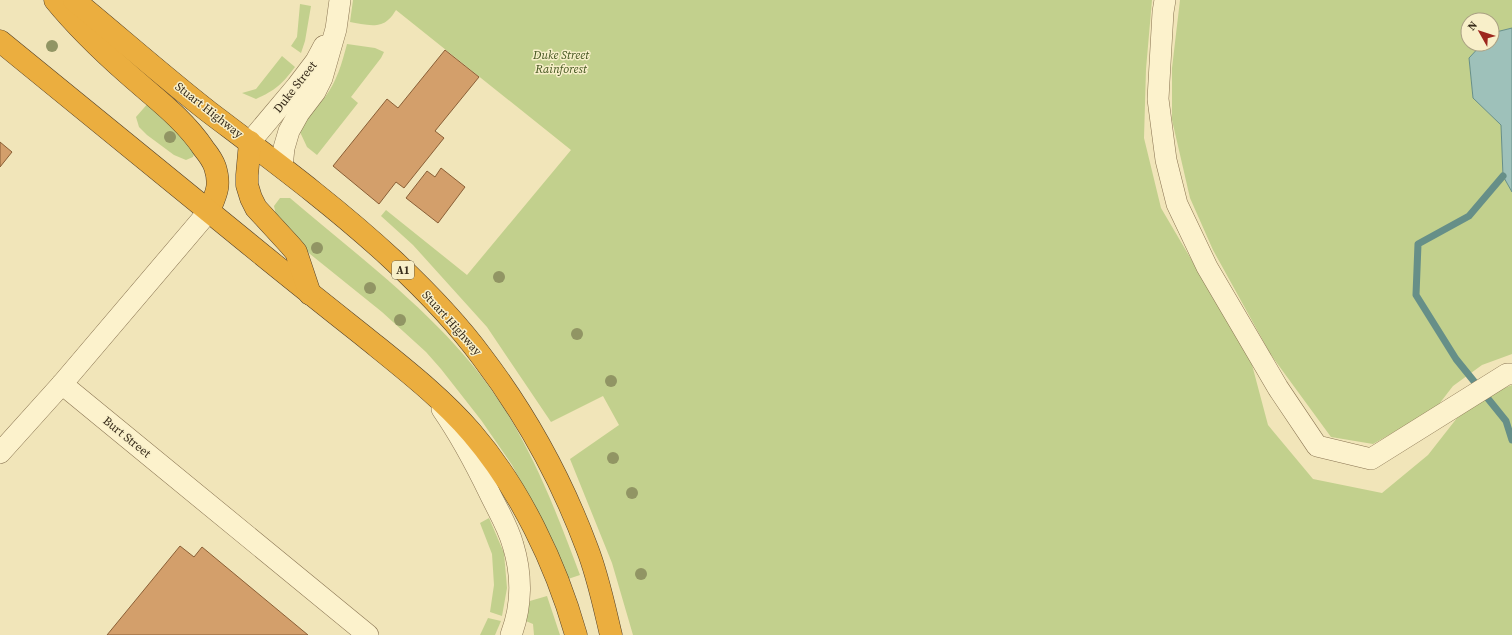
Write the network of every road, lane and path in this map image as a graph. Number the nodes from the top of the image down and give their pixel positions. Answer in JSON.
{"nodes":[{"id":1,"x":55,"y":0,"type":"edge"},
{"id":2,"x":74,"y":0,"type":"edge"},
{"id":3,"x":340,"y":0,"type":"edge"},
{"id":4,"x":1165,"y":0,"type":"edge"},
{"id":5,"x":336,"y":29,"type":"junction"},
{"id":6,"x":0,"y":41,"type":"edge"},
{"id":7,"x":250,"y":142,"type":"junction"},
{"id":8,"x":282,"y":167,"type":"junction"},
{"id":9,"x":209,"y":211,"type":"junction"},
{"id":10,"x":310,"y":294,"type":"junction"},
{"id":11,"x":1510,"y":374,"type":"edge"},
{"id":12,"x":62,"y":384,"type":"junction"},
{"id":13,"x":427,"y":388,"type":"junction"},
{"id":14,"x":0,"y":453,"type":"edge"},
{"id":15,"x":368,"y":635,"type":"edge"},
{"id":16,"x":511,"y":635,"type":"edge"},
{"id":17,"x":576,"y":635,"type":"edge"},
{"id":18,"x":611,"y":635,"type":"edge"}],
"edges":[{"from":1,"to":9,"type":"highway"},
{"from":2,"to":7,"type":"highway","name":"Stuart Highway","number":"A1"},
{"from":3,"to":5,"type":"street","name":"Duke Street"},
{"from":4,"to":11,"type":"street"},
{"from":5,"to":7,"type":"street","name":"Duke Street"},
{"from":5,"to":8,"type":"street","name":"Duke Street"},
{"from":6,"to":9,"type":"highway"},
{"from":7,"to":8,"type":"highway","name":"Stuart Highway","number":"A1"},
{"from":7,"to":10,"type":"highway"},
{"from":8,"to":18,"type":"highway","name":"Stuart Highway","number":"A1"},
{"from":9,"to":10,"type":"highway"},
{"from":9,"to":12,"type":"street"},
{"from":10,"to":13,"type":"highway"},
{"from":12,"to":14,"type":"street"},
{"from":12,"to":15,"type":"street","name":"Burt Street"},
{"from":13,"to":16,"type":"street"},
{"from":13,"to":17,"type":"highway"}]}
